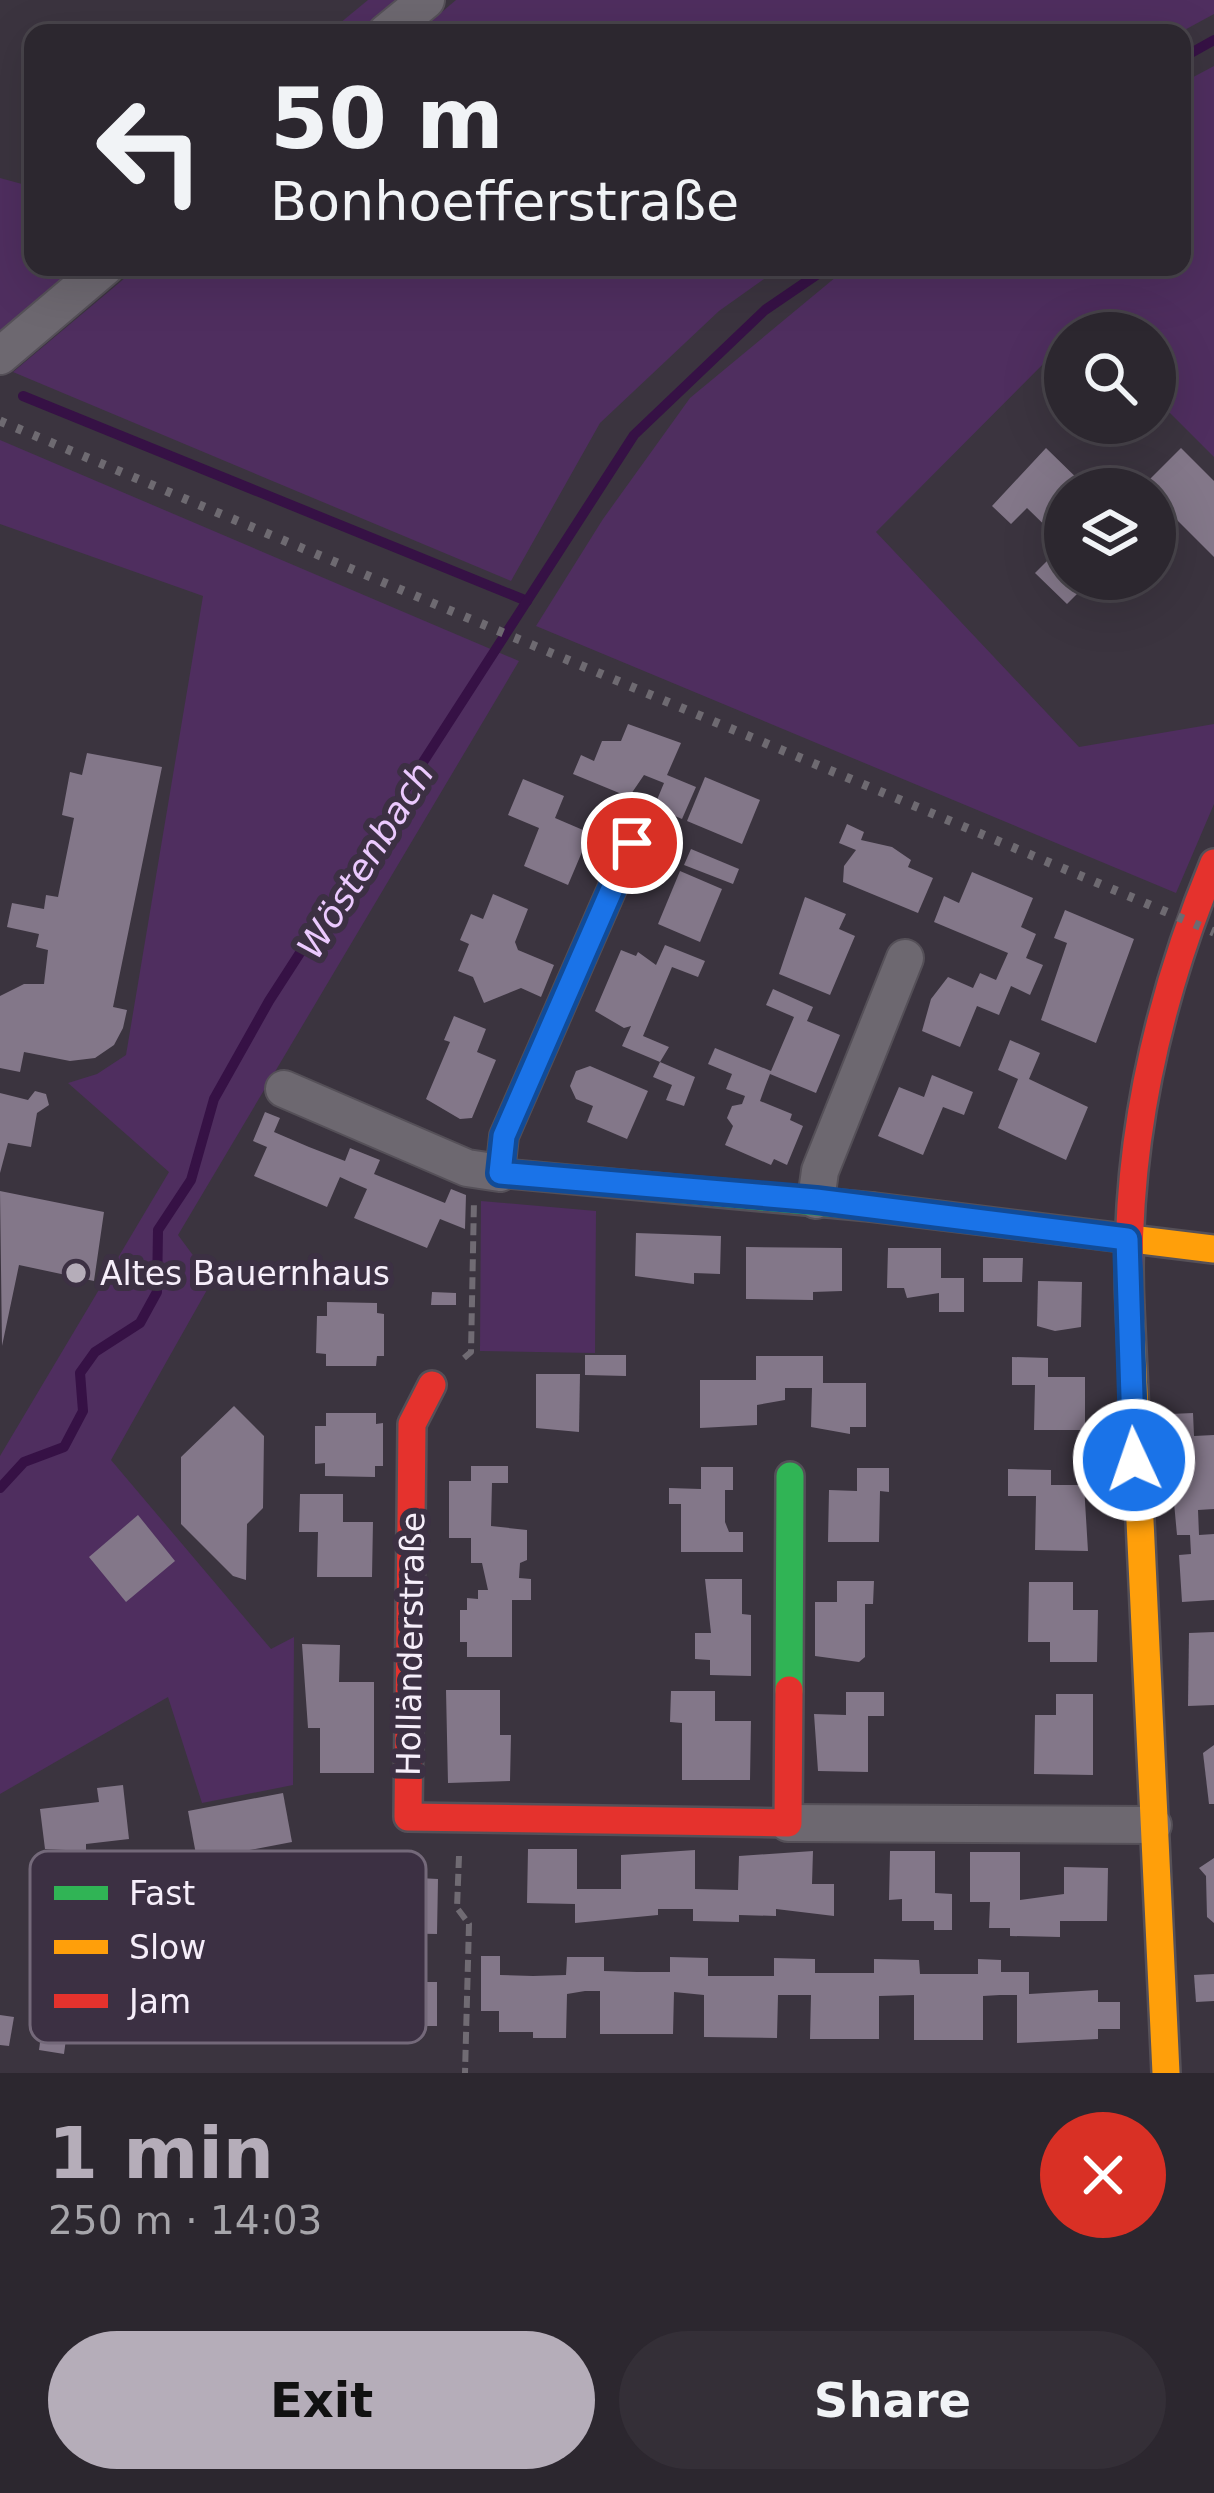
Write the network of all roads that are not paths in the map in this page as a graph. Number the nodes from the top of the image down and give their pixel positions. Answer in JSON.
{"nodes":[{"id":1,"x":426,"y":0,"type":"edge"},
{"id":2,"x":397,"y":24,"type":"edge"},
{"id":3,"x":94,"y":276,"type":"edge"},
{"id":4,"x":0,"y":356,"type":"edge"},
{"id":5,"x":632,"y":843,"type":"dead end"},
{"id":6,"x":1214,"y":863,"type":"edge"},
{"id":7,"x":905,"y":958,"type":"dead end"},
{"id":8,"x":284,"y":1088,"type":"dead end"},
{"id":9,"x":500,"y":1173,"type":"junction"},
{"id":10,"x":816,"y":1200,"type":"junction"},
{"id":11,"x":1127,"y":1239,"type":"junction"},
{"id":12,"x":1214,"y":1249,"type":"edge"},
{"id":13,"x":432,"y":1385,"type":"road end"},
{"id":14,"x":790,"y":1476,"type":"dead end"},
{"id":15,"x":788,"y":1823,"type":"junction"},
{"id":16,"x":1153,"y":1825,"type":"junction"},
{"id":17,"x":1166,"y":2073,"type":"edge"}],
"edges":[{"from":1,"to":2,"type":"street"},
{"from":3,"to":4,"type":"street"},
{"from":5,"to":9,"type":"street"},
{"from":6,"to":11,"type":"street"},
{"from":7,"to":10,"type":"street"},
{"from":8,"to":9,"type":"street"},
{"from":9,"to":10,"type":"street"},
{"from":10,"to":11,"type":"street"},
{"from":11,"to":12,"type":"street"},
{"from":11,"to":16,"type":"street"},
{"from":13,"to":15,"type":"street","name":"Holländerstraße"},
{"from":14,"to":15,"type":"street"},
{"from":15,"to":16,"type":"street","name":"Holländerstraße"},
{"from":16,"to":17,"type":"street"}]}
